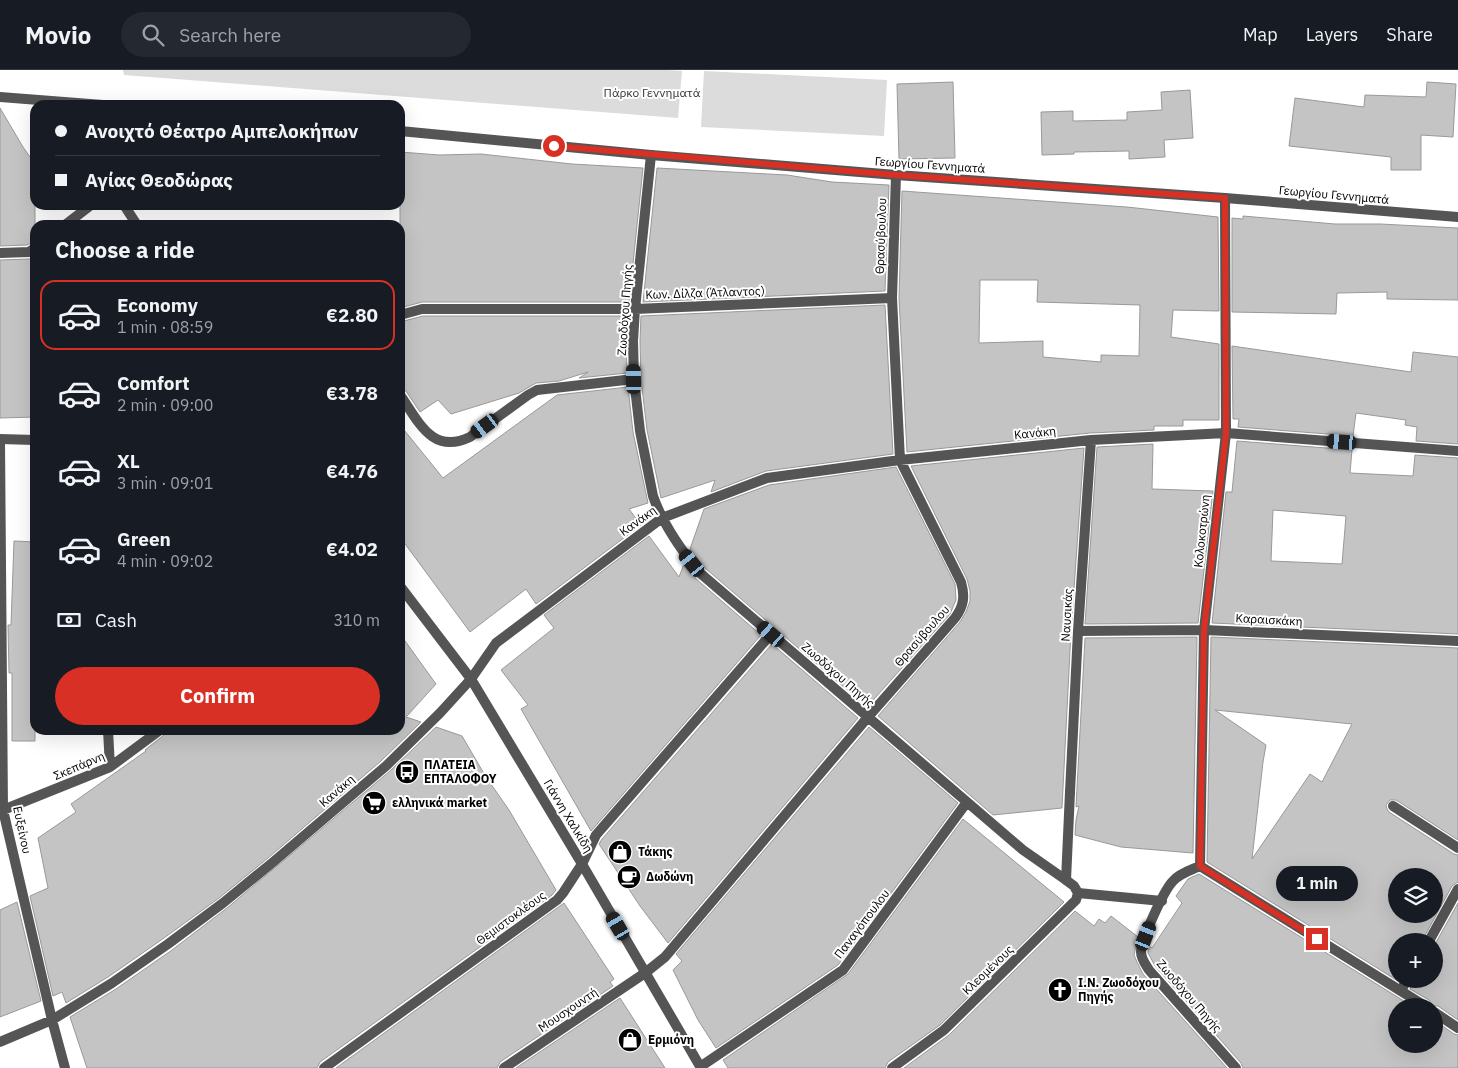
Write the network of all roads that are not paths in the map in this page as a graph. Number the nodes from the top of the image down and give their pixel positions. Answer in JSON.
{"nodes":[{"id":1,"x":0,"y":97,"type":"edge"},
{"id":2,"x":38,"y":100,"type":"edge"},
{"id":3,"x":405,"y":131,"type":"edge"},
{"id":4,"x":651,"y":155,"type":"junction"},
{"id":5,"x":896,"y":175,"type":"junction"},
{"id":6,"x":1225,"y":198,"type":"junction"},
{"id":7,"x":84,"y":210,"type":"edge"},
{"id":8,"x":1458,"y":217,"type":"edge"},
{"id":9,"x":71,"y":220,"type":"edge"},
{"id":10,"x":30,"y":251,"type":"edge"},
{"id":11,"x":0,"y":253,"type":"edge"},
{"id":12,"x":892,"y":298,"type":"junction"},
{"id":13,"x":635,"y":309,"type":"junction"},
{"id":14,"x":405,"y":314,"type":"edge"},
{"id":15,"x":634,"y":379,"type":"junction"},
{"id":16,"x":405,"y":402,"type":"edge"},
{"id":17,"x":1226,"y":433,"type":"junction"},
{"id":18,"x":0,"y":440,"type":"edge"},
{"id":19,"x":30,"y":440,"type":"edge"},
{"id":20,"x":1091,"y":440,"type":"junction"},
{"id":21,"x":1458,"y":450,"type":"edge"},
{"id":22,"x":900,"y":460,"type":"junction"},
{"id":23,"x":662,"y":518,"type":"junction"},
{"id":24,"x":405,"y":593,"type":"edge"},
{"id":25,"x":1204,"y":630,"type":"junction"},
{"id":26,"x":1078,"y":631,"type":"junction"},
{"id":27,"x":771,"y":634,"type":"junction"},
{"id":28,"x":1458,"y":641,"type":"edge"},
{"id":29,"x":471,"y":679,"type":"junction"},
{"id":30,"x":868,"y":717,"type":"junction"},
{"id":31,"x":108,"y":735,"type":"edge"},
{"id":32,"x":153,"y":735,"type":"edge"},
{"id":33,"x":110,"y":767,"type":"junction"},
{"id":34,"x":967,"y":802,"type":"junction"},
{"id":35,"x":1393,"y":806,"type":"dead end"},
{"id":36,"x":2,"y":810,"type":"edge"},
{"id":37,"x":1458,"y":848,"type":"edge"},
{"id":38,"x":582,"y":864,"type":"junction"},
{"id":39,"x":1200,"y":866,"type":"junction"},
{"id":40,"x":1066,"y":880,"type":"junction"},
{"id":41,"x":1458,"y":889,"type":"edge"},
{"id":42,"x":1078,"y":893,"type":"junction"},
{"id":43,"x":1162,"y":901,"type":"junction"},
{"id":44,"x":1433,"y":933,"type":"edge"},
{"id":45,"x":645,"y":973,"type":"junction"},
{"id":46,"x":1403,"y":988,"type":"edge"},
{"id":47,"x":1401,"y":991,"type":"junction"},
{"id":48,"x":1412,"y":998,"type":"edge"},
{"id":49,"x":1443,"y":1018,"type":"edge"},
{"id":50,"x":52,"y":1020,"type":"junction"},
{"id":51,"x":1458,"y":1028,"type":"edge"},
{"id":52,"x":0,"y":1042,"type":"edge"},
{"id":53,"x":65,"y":1068,"type":"edge"},
{"id":54,"x":324,"y":1068,"type":"edge"},
{"id":55,"x":504,"y":1068,"type":"edge"},
{"id":56,"x":700,"y":1068,"type":"edge"},
{"id":57,"x":892,"y":1068,"type":"edge"},
{"id":58,"x":1236,"y":1068,"type":"edge"}],
"edges":[{"from":1,"to":2,"type":"street"},
{"from":3,"to":4,"type":"street","name":"Γεωργίου Γεννηματά"},
{"from":4,"to":5,"type":"street","name":"Γεωργίου Γεννηματά"},
{"from":4,"to":13,"type":"street","name":"Ζωοδόχου Πηγής"},
{"from":5,"to":6,"type":"street","name":"Γεωργίου Γεννηματά"},
{"from":5,"to":12,"type":"street","name":"Θρασύβουλου"},
{"from":6,"to":8,"type":"street","name":"Γεωργίου Γεννηματά"},
{"from":6,"to":17,"type":"street","name":"Κολοκοτρώνη"},
{"from":7,"to":9,"type":"street"},
{"from":10,"to":11,"type":"street"},
{"from":12,"to":13,"type":"street","name":"Κων. Δίλζα (Άτλαντος)"},
{"from":12,"to":22,"type":"street","name":"Θρασύβουλου"},
{"from":13,"to":14,"type":"street","name":"Κων. Δίλζα (Άτλαντος)"},
{"from":13,"to":15,"type":"street","name":"Ζωοδόχου Πηγής"},
{"from":15,"to":16,"type":"street"},
{"from":15,"to":23,"type":"street","name":"Ζωοδόχου Πηγής"},
{"from":17,"to":20,"type":"street","name":"Κανάκη"},
{"from":17,"to":21,"type":"street","name":"Κανάκη"},
{"from":17,"to":25,"type":"street","name":"Κολοκοτρώνη"},
{"from":18,"to":19,"type":"street"},
{"from":18,"to":36,"type":"street","name":"Ευξείνου"},
{"from":20,"to":22,"type":"street","name":"Κανάκη"},
{"from":20,"to":26,"type":"street","name":"Ναυσικάς"},
{"from":22,"to":23,"type":"street","name":"Κανάκη"},
{"from":22,"to":30,"type":"street","name":"Θρασύβουλου"},
{"from":23,"to":27,"type":"street","name":"Ζωοδόχου Πηγής"},
{"from":23,"to":29,"type":"street","name":"Κανάκη"},
{"from":24,"to":29,"type":"street","name":"Γιάννη Χαλκίδη"},
{"from":25,"to":26,"type":"street","name":"Καραισκάκη"},
{"from":25,"to":28,"type":"street","name":"Καραισκάκη"},
{"from":25,"to":39,"type":"street","name":"Κολοκοτρώνη"},
{"from":26,"to":40,"type":"street","name":"Ναυσικάς"},
{"from":27,"to":30,"type":"street","name":"Ζωοδόχου Πηγής"},
{"from":27,"to":38,"type":"street","name":"Θεμιστοκλέους"},
{"from":29,"to":38,"type":"street","name":"Γιάννη Χαλκίδη"},
{"from":29,"to":50,"type":"street","name":"Κανάκη"},
{"from":30,"to":34,"type":"street","name":"Ζωοδόχου Πηγής"},
{"from":30,"to":45,"type":"street","name":"Θρασύβουλου"},
{"from":31,"to":33,"type":"street"},
{"from":32,"to":33,"type":"street","name":"Σκεπάρνη"},
{"from":33,"to":36,"type":"street","name":"Σκεπάρνη"},
{"from":34,"to":40,"type":"street","name":"Ζωοδόχου Πηγής"},
{"from":34,"to":56,"type":"street","name":"Παναγόπουλου"},
{"from":35,"to":37,"type":"street"},
{"from":36,"to":50,"type":"street","name":"Ευξείνου"},
{"from":38,"to":45,"type":"street","name":"Γιάννη Χαλκίδη"},
{"from":38,"to":54,"type":"street","name":"Θεμιστοκλέους"},
{"from":39,"to":43,"type":"street","name":"Ζωοδόχου Πηγής"},
{"from":39,"to":47,"type":"street"},
{"from":40,"to":42,"type":"street"},
{"from":41,"to":44,"type":"street"},
{"from":42,"to":43,"type":"street"},
{"from":42,"to":57,"type":"street","name":"Κλεομένους"},
{"from":43,"to":58,"type":"street","name":"Ζωοδόχου Πηγής"},
{"from":45,"to":55,"type":"street","name":"Μουσχουντή"},
{"from":45,"to":56,"type":"street","name":"Γιάννη Χαλκίδη"},
{"from":46,"to":47,"type":"street"},
{"from":47,"to":48,"type":"street"},
{"from":49,"to":51,"type":"street"},
{"from":50,"to":52,"type":"street","name":"Κανάκη"},
{"from":50,"to":53,"type":"street","name":"Ευξείνου"}]}
